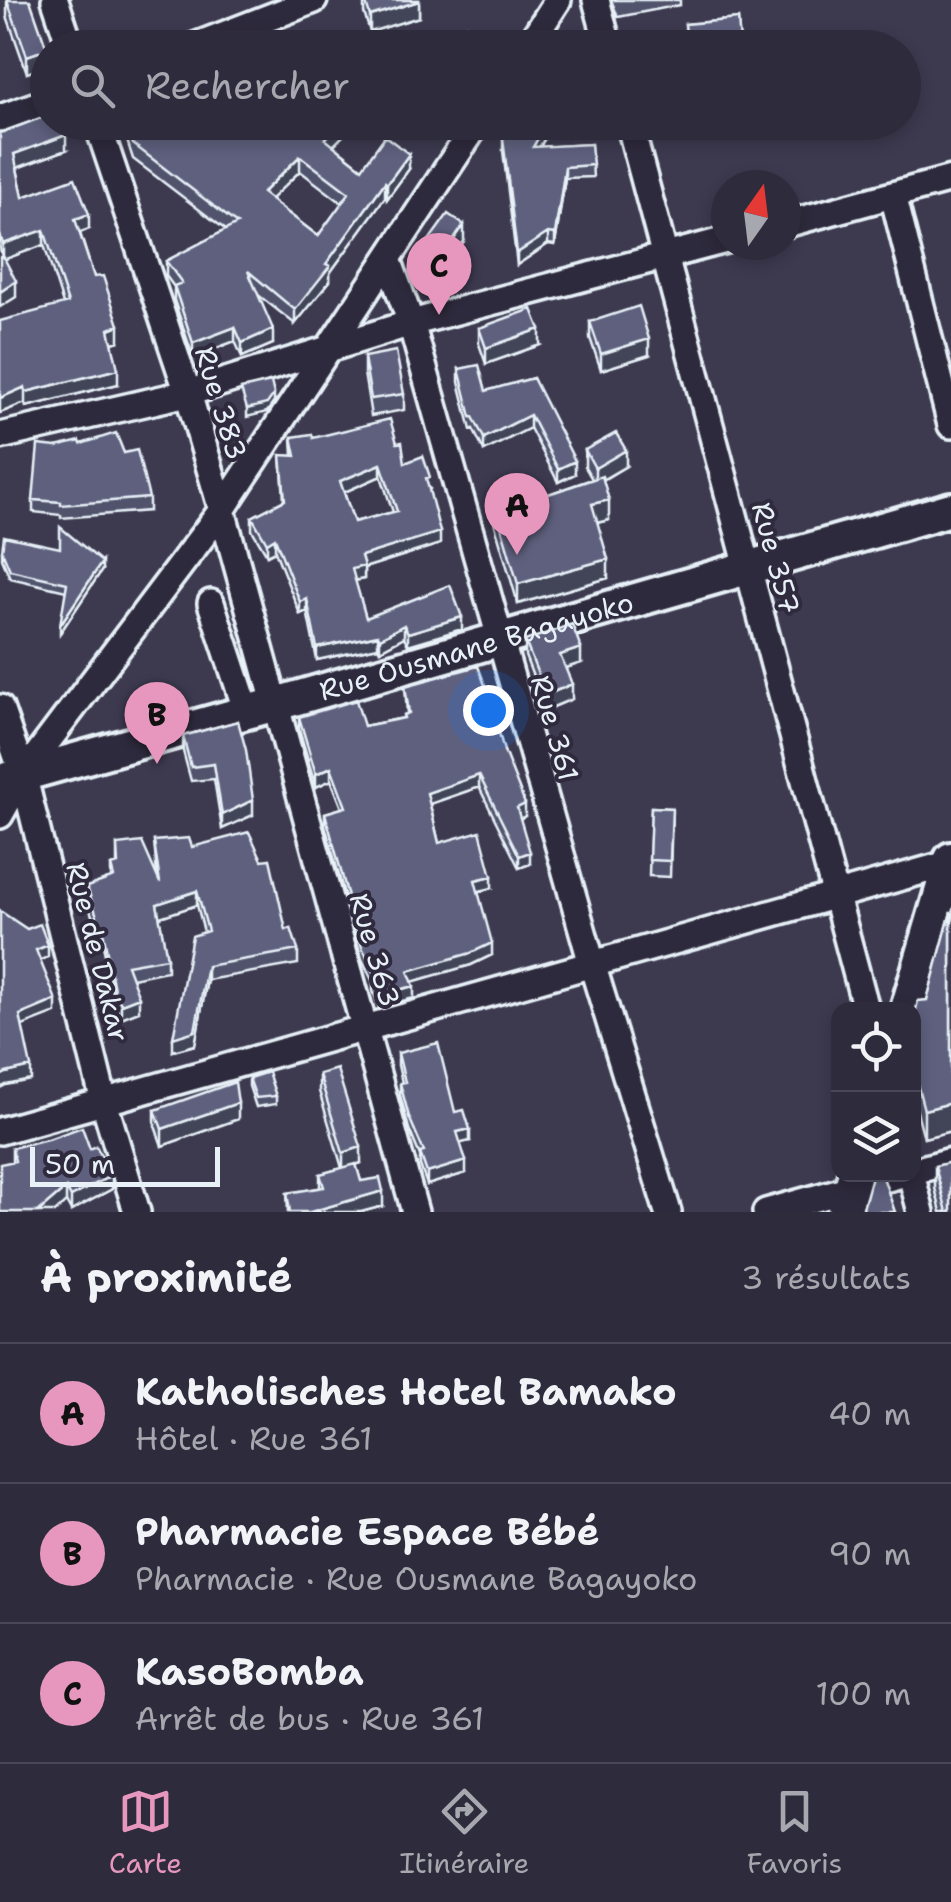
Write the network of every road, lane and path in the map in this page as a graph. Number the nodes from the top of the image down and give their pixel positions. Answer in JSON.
{"nodes":[{"id":1,"x":55,"y":0,"type":"edge"},
{"id":2,"x":314,"y":0,"type":"edge"},
{"id":3,"x":558,"y":0,"type":"edge"},
{"id":4,"x":596,"y":0,"type":"edge"},
{"id":5,"x":65,"y":30,"type":"edge"},
{"id":6,"x":236,"y":30,"type":"edge"},
{"id":7,"x":539,"y":30,"type":"edge"},
{"id":8,"x":604,"y":30,"type":"edge"},
{"id":9,"x":30,"y":107,"type":"edge"},
{"id":10,"x":0,"y":118,"type":"edge"},
{"id":11,"x":102,"y":140,"type":"edge"},
{"id":12,"x":466,"y":140,"type":"edge"},
{"id":13,"x":634,"y":140,"type":"edge"},
{"id":14,"x":951,"y":179,"type":"edge"},
{"id":15,"x":893,"y":194,"type":"junction"},
{"id":16,"x":801,"y":220,"type":"edge"},
{"id":17,"x":711,"y":244,"type":"edge"},
{"id":18,"x":665,"y":256,"type":"junction"},
{"id":19,"x":388,"y":258,"type":"junction"},
{"id":20,"x":411,"y":323,"type":"junction"},
{"id":21,"x":328,"y":349,"type":"junction"},
{"id":22,"x":188,"y":394,"type":"junction"},
{"id":23,"x":951,"y":426,"type":"edge"},
{"id":24,"x":0,"y":436,"type":"edge"},
{"id":25,"x":951,"y":509,"type":"edge"},
{"id":26,"x":222,"y":510,"type":"junction"},
{"id":27,"x":748,"y":568,"type":"junction"},
{"id":28,"x":211,"y":603,"type":"dead end"},
{"id":29,"x":498,"y":638,"type":"junction"},
{"id":30,"x":0,"y":708,"type":"edge"},
{"id":31,"x":262,"y":708,"type":"junction"},
{"id":32,"x":12,"y":778,"type":"edge"},
{"id":33,"x":0,"y":815,"type":"edge"},
{"id":34,"x":951,"y":862,"type":"edge"},
{"id":35,"x":836,"y":896,"type":"junction"},
{"id":36,"x":592,"y":964,"type":"junction"},
{"id":37,"x":864,"y":1002,"type":"edge"},
{"id":38,"x":909,"y":1002,"type":"edge"},
{"id":39,"x":366,"y":1028,"type":"junction"},
{"id":40,"x":104,"y":1102,"type":"junction"},
{"id":41,"x":0,"y":1131,"type":"edge"},
{"id":42,"x":951,"y":1161,"type":"edge"},
{"id":43,"x":921,"y":1170,"type":"edge"},
{"id":44,"x":879,"y":1182,"type":"edge"},
{"id":45,"x":914,"y":1182,"type":"edge"},
{"id":46,"x":850,"y":1192,"type":"edge"},
{"id":47,"x":137,"y":1212,"type":"edge"},
{"id":48,"x":415,"y":1212,"type":"edge"},
{"id":49,"x":668,"y":1212,"type":"edge"},
{"id":50,"x":766,"y":1212,"type":"edge"},
{"id":51,"x":922,"y":1212,"type":"edge"}],
"edges":[{"from":1,"to":5,"type":"street"},
{"from":2,"to":6,"type":"street"},
{"from":3,"to":7,"type":"street"},
{"from":4,"to":8,"type":"street"},
{"from":9,"to":10,"type":"street"},
{"from":11,"to":22,"type":"street","name":"Rue 383"},
{"from":12,"to":19,"type":"street"},
{"from":13,"to":18,"type":"street","name":"Rue 357"},
{"from":14,"to":15,"type":"street"},
{"from":15,"to":16,"type":"street"},
{"from":15,"to":23,"type":"street"},
{"from":17,"to":18,"type":"street"},
{"from":18,"to":20,"type":"street"},
{"from":18,"to":27,"type":"street","name":"Rue 357"},
{"from":19,"to":20,"type":"street","name":"Rue 361"},
{"from":19,"to":21,"type":"street"},
{"from":20,"to":21,"type":"street"},
{"from":20,"to":29,"type":"street","name":"Rue 361"},
{"from":21,"to":22,"type":"street"},
{"from":21,"to":26,"type":"street"},
{"from":22,"to":24,"type":"street"},
{"from":22,"to":26,"type":"street","name":"Rue 383"},
{"from":25,"to":27,"type":"main road","name":"Rue Ousmane Bagayoko"},
{"from":26,"to":31,"type":"street","name":"Rue 383"},
{"from":26,"to":32,"type":"street"},
{"from":27,"to":29,"type":"main road","name":"Rue Ousmane Bagayoko"},
{"from":27,"to":35,"type":"street","name":"Rue 357"},
{"from":28,"to":31,"type":"street"},
{"from":29,"to":31,"type":"main road","name":"Rue Ousmane Bagayoko"},
{"from":29,"to":36,"type":"street","name":"Rue 361"},
{"from":30,"to":32,"type":"street","name":"Rue de Dakar"},
{"from":31,"to":32,"type":"main road","name":"Rue Ousmane Bagayoko"},
{"from":31,"to":39,"type":"street","name":"Rue 363"},
{"from":32,"to":33,"type":"street"},
{"from":32,"to":40,"type":"street","name":"Rue de Dakar"},
{"from":34,"to":35,"type":"street"},
{"from":34,"to":38,"type":"main road"},
{"from":35,"to":36,"type":"street"},
{"from":35,"to":37,"type":"street","name":"Rue 357"},
{"from":36,"to":39,"type":"street"},
{"from":36,"to":49,"type":"street","name":"Rue 361"},
{"from":39,"to":40,"type":"street"},
{"from":39,"to":48,"type":"street","name":"Rue 363"},
{"from":40,"to":41,"type":"street"},
{"from":40,"to":47,"type":"street","name":"Rue de Dakar"},
{"from":42,"to":43,"type":"street"},
{"from":44,"to":46,"type":"street"},
{"from":45,"to":51,"type":"street"},
{"from":46,"to":50,"type":"street"}]}
